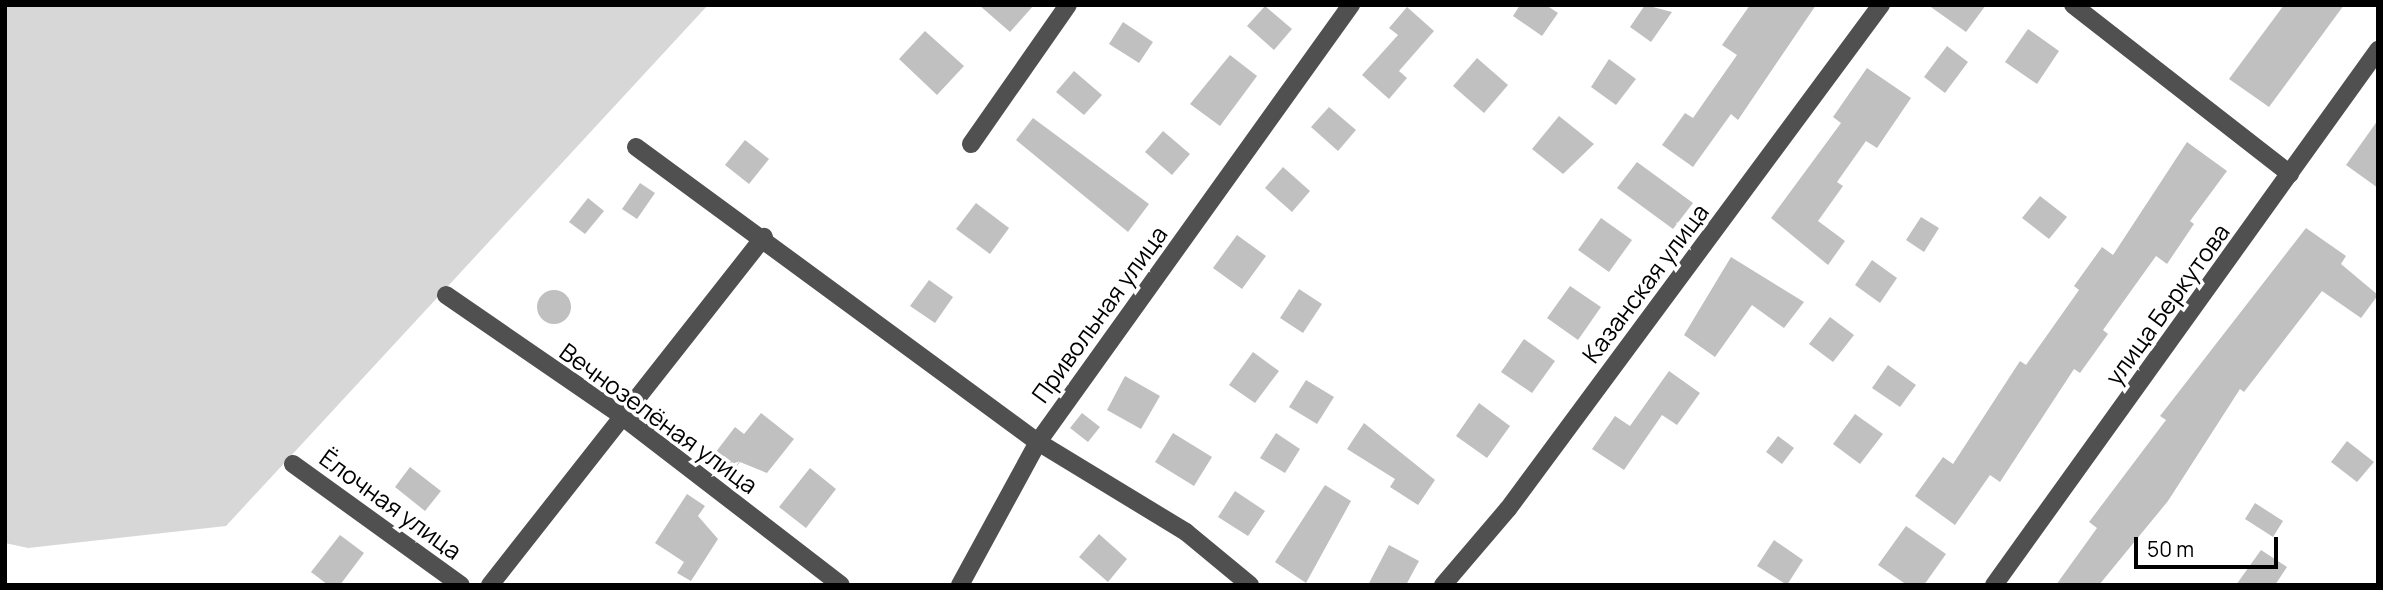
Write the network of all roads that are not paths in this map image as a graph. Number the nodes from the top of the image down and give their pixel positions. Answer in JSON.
{"nodes":[{"id":1,"x":1068,"y":5,"type":"edge"},
{"id":2,"x":1351,"y":5,"type":"edge"},
{"id":3,"x":1881,"y":5,"type":"edge"},
{"id":4,"x":2073,"y":5,"type":"edge"},
{"id":5,"x":2378,"y":50,"type":"edge"},
{"id":6,"x":971,"y":144,"type":"dead end"},
{"id":7,"x":636,"y":147,"type":"dead end"},
{"id":8,"x":2290,"y":174,"type":"junction"},
{"id":9,"x":764,"y":237,"type":"junction"},
{"id":10,"x":446,"y":296,"type":"dead end"},
{"id":11,"x":619,"y":414,"type":"junction"},
{"id":12,"x":1038,"y":442,"type":"junction"},
{"id":13,"x":293,"y":464,"type":"dead end"},
{"id":14,"x":461,"y":585,"type":"edge"},
{"id":15,"x":490,"y":585,"type":"edge"},
{"id":16,"x":841,"y":585,"type":"edge"},
{"id":17,"x":960,"y":585,"type":"edge"},
{"id":18,"x":1250,"y":585,"type":"edge"},
{"id":19,"x":1443,"y":585,"type":"edge"},
{"id":20,"x":1994,"y":585,"type":"edge"}],
"edges":[{"from":1,"to":6,"type":"street"},
{"from":2,"to":12,"type":"street","name":"Привольная улица"},
{"from":3,"to":19,"type":"street","name":"Казанская улица"},
{"from":4,"to":8,"type":"street"},
{"from":5,"to":8,"type":"street","name":"улица Беркутова"},
{"from":7,"to":9,"type":"street"},
{"from":8,"to":20,"type":"street","name":"улица Беркутова"},
{"from":9,"to":11,"type":"street"},
{"from":9,"to":12,"type":"street"},
{"from":10,"to":11,"type":"street","name":"Вечнозелёная улица"},
{"from":11,"to":15,"type":"street"},
{"from":11,"to":16,"type":"street","name":"Вечнозелёная улица"},
{"from":12,"to":17,"type":"street"},
{"from":12,"to":18,"type":"street","name":"Привольная улица"},
{"from":13,"to":14,"type":"street","name":"Ёлочная улица"}]}
